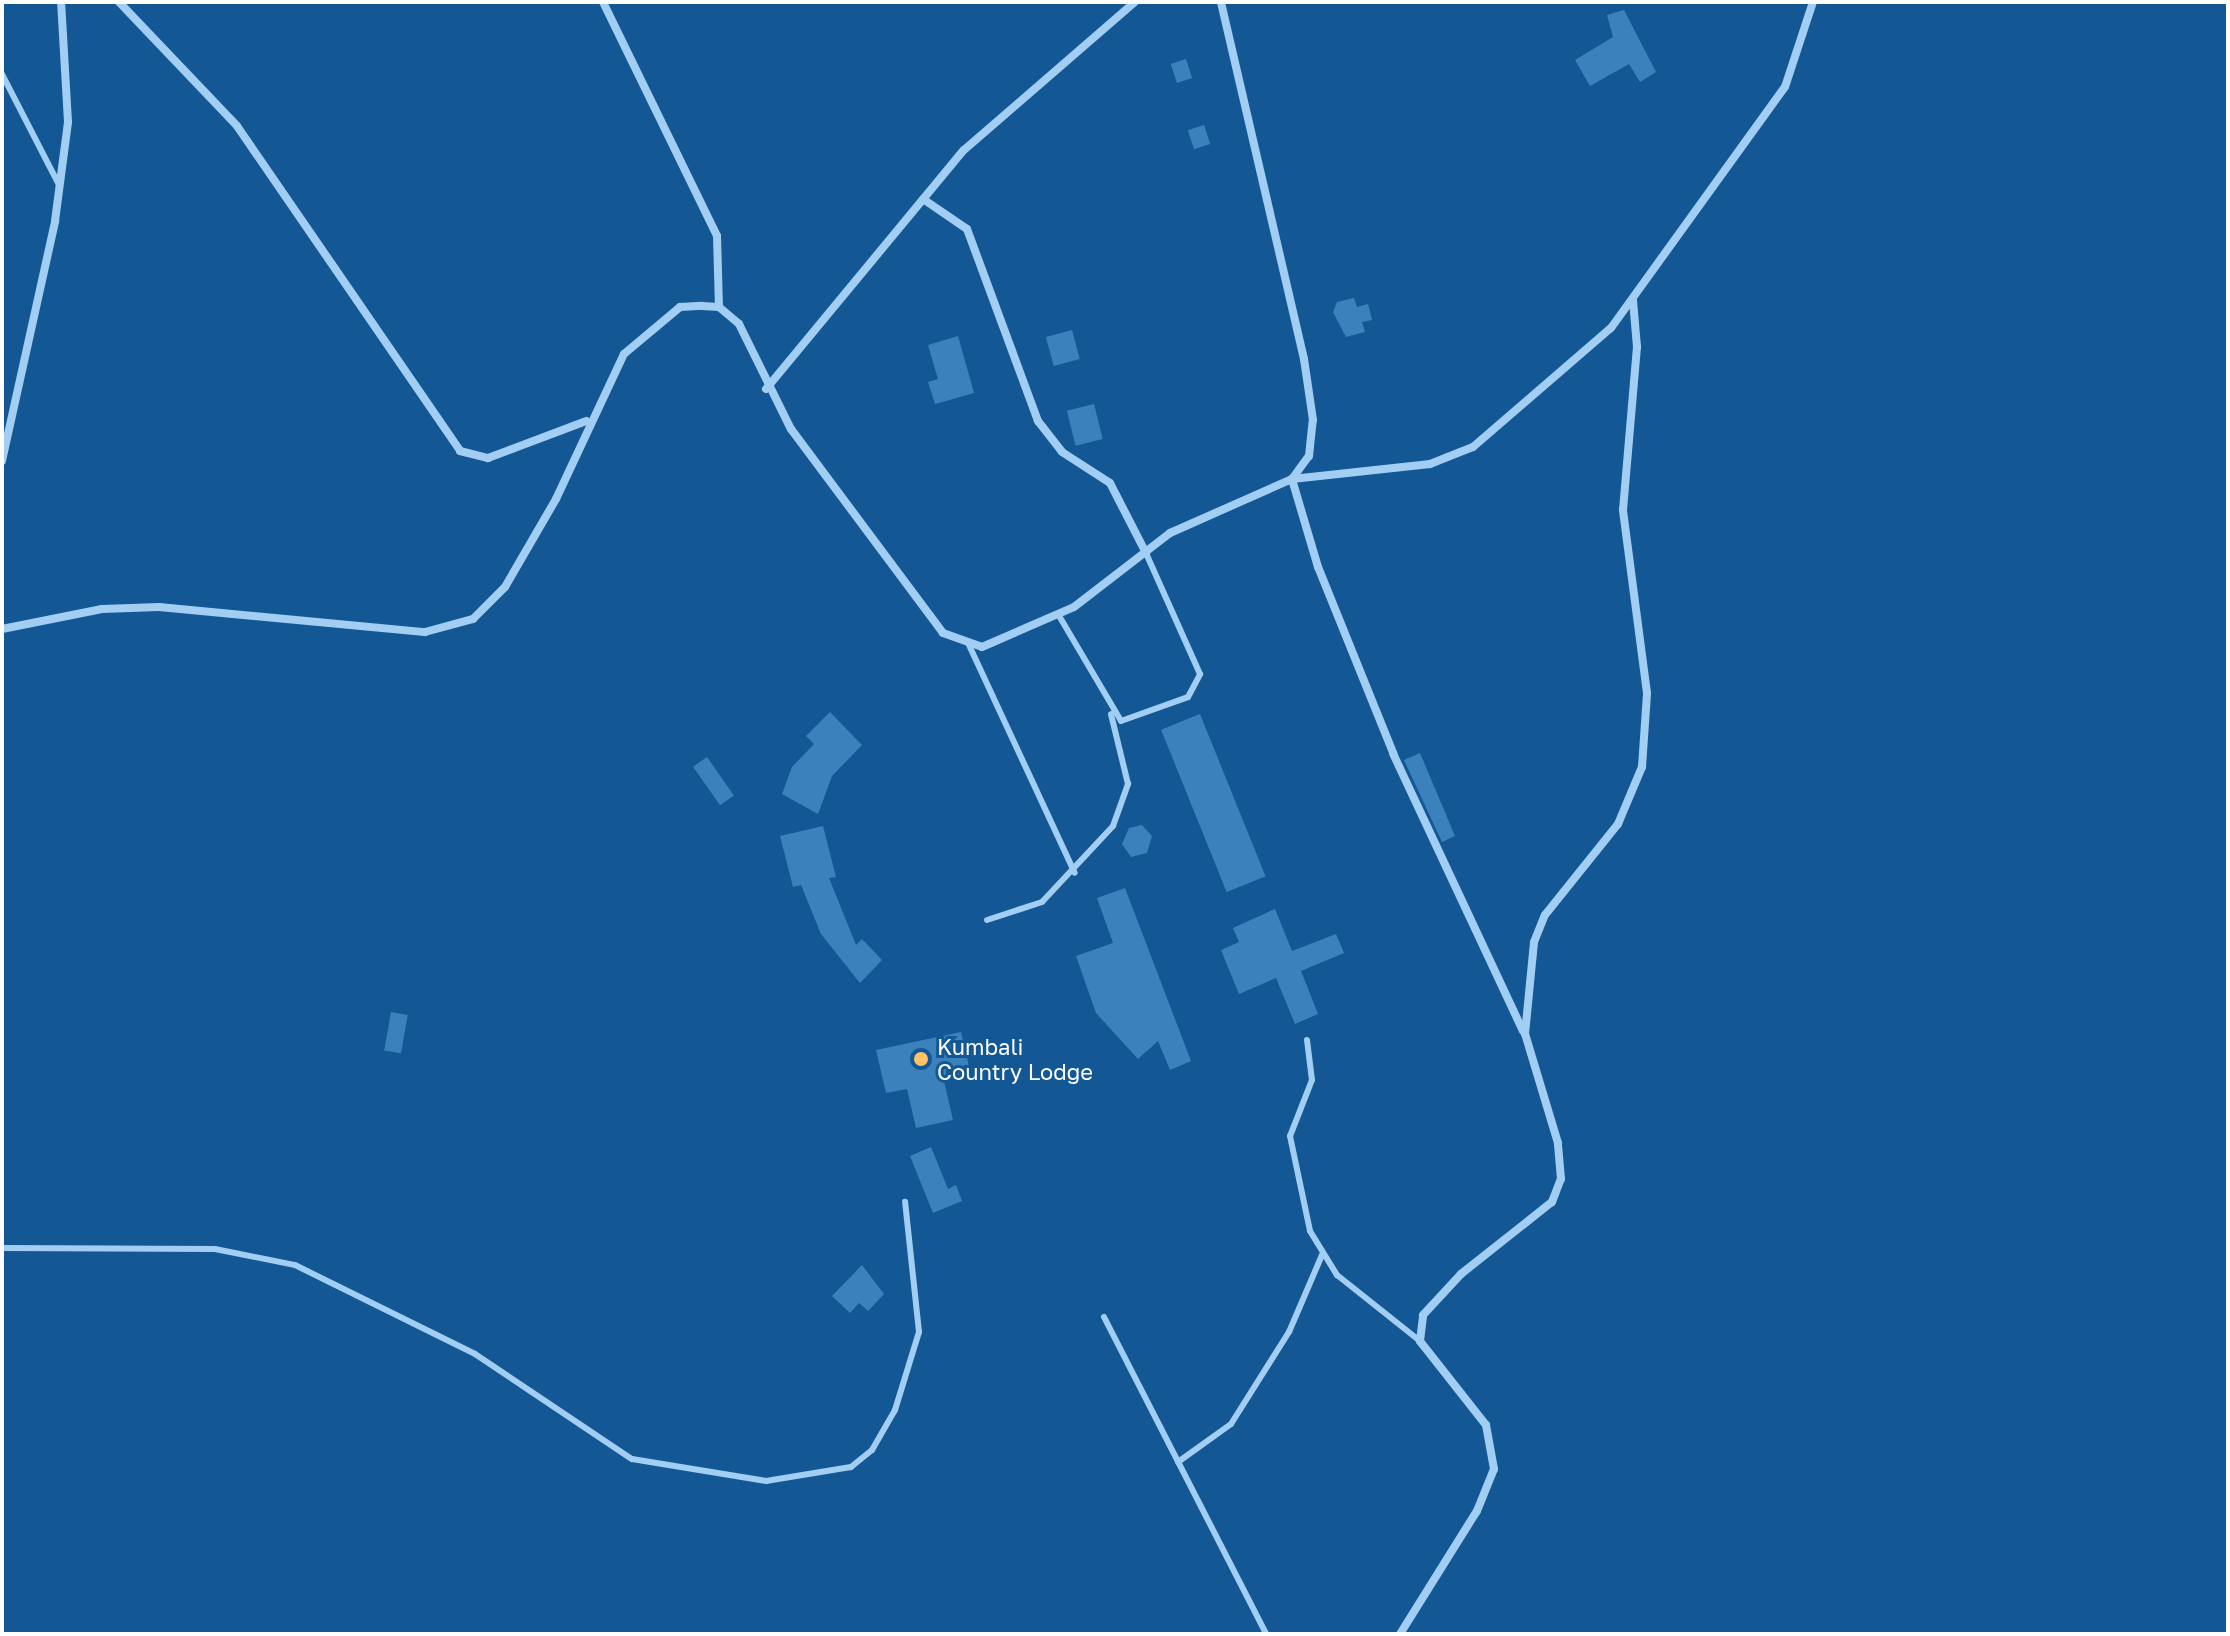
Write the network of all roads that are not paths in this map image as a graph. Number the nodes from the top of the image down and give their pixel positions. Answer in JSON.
{"nodes":[{"id":1,"x":61,"y":2,"type":"edge"},
{"id":2,"x":119,"y":2,"type":"edge"},
{"id":3,"x":603,"y":2,"type":"edge"},
{"id":4,"x":1135,"y":2,"type":"edge"},
{"id":5,"x":1221,"y":2,"type":"edge"},
{"id":6,"x":1813,"y":2,"type":"edge"},
{"id":7,"x":2,"y":74,"type":"edge"},
{"id":8,"x":60,"y":186,"type":"junction"},
{"id":9,"x":923,"y":199,"type":"junction"},
{"id":10,"x":1633,"y":300,"type":"junction"},
{"id":11,"x":719,"y":307,"type":"junction"},
{"id":12,"x":766,"y":389,"type":"junction"},
{"id":13,"x":586,"y":421,"type":"junction"},
{"id":14,"x":2,"y":461,"type":"edge"},
{"id":15,"x":1292,"y":479,"type":"junction"},
{"id":16,"x":1146,"y":553,"type":"junction"},
{"id":17,"x":1058,"y":614,"type":"junction"},
{"id":18,"x":2,"y":629,"type":"edge"},
{"id":19,"x":969,"y":645,"type":"junction"},
{"id":20,"x":1111,"y":714,"type":"junction"},
{"id":21,"x":1075,"y":873,"type":"junction"},
{"id":22,"x":987,"y":920,"type":"dead end"},
{"id":23,"x":1525,"y":1034,"type":"junction"},
{"id":24,"x":1307,"y":1040,"type":"dead end"},
{"id":25,"x":905,"y":1202,"type":"dead end"},
{"id":26,"x":2,"y":1248,"type":"edge"},
{"id":27,"x":1322,"y":1255,"type":"junction"},
{"id":28,"x":1104,"y":1317,"type":"dead end"},
{"id":29,"x":1420,"y":1341,"type":"junction"},
{"id":30,"x":1178,"y":1462,"type":"junction"},
{"id":31,"x":1266,"y":1634,"type":"edge"},
{"id":32,"x":1400,"y":1634,"type":"edge"}],
"edges":[{"from":1,"to":8,"type":"street"},
{"from":2,"to":13,"type":"street"},
{"from":3,"to":11,"type":"street"},
{"from":4,"to":9,"type":"street"},
{"from":5,"to":15,"type":"street"},
{"from":6,"to":10,"type":"street"},
{"from":7,"to":8,"type":"lane"},
{"from":8,"to":14,"type":"street"},
{"from":9,"to":12,"type":"street"},
{"from":9,"to":16,"type":"street"},
{"from":10,"to":15,"type":"street"},
{"from":10,"to":23,"type":"street"},
{"from":11,"to":12,"type":"street"},
{"from":11,"to":13,"type":"street"},
{"from":12,"to":19,"type":"street"},
{"from":13,"to":18,"type":"street"},
{"from":15,"to":16,"type":"street"},
{"from":15,"to":23,"type":"street"},
{"from":16,"to":17,"type":"street"},
{"from":16,"to":20,"type":"lane"},
{"from":17,"to":19,"type":"street"},
{"from":17,"to":20,"type":"lane"},
{"from":19,"to":21,"type":"lane"},
{"from":20,"to":21,"type":"lane"},
{"from":21,"to":22,"type":"lane"},
{"from":23,"to":29,"type":"street"},
{"from":24,"to":27,"type":"lane"},
{"from":25,"to":26,"type":"lane"},
{"from":27,"to":29,"type":"lane"},
{"from":27,"to":30,"type":"lane"},
{"from":28,"to":30,"type":"lane"},
{"from":29,"to":32,"type":"street"},
{"from":30,"to":31,"type":"lane"}]}
